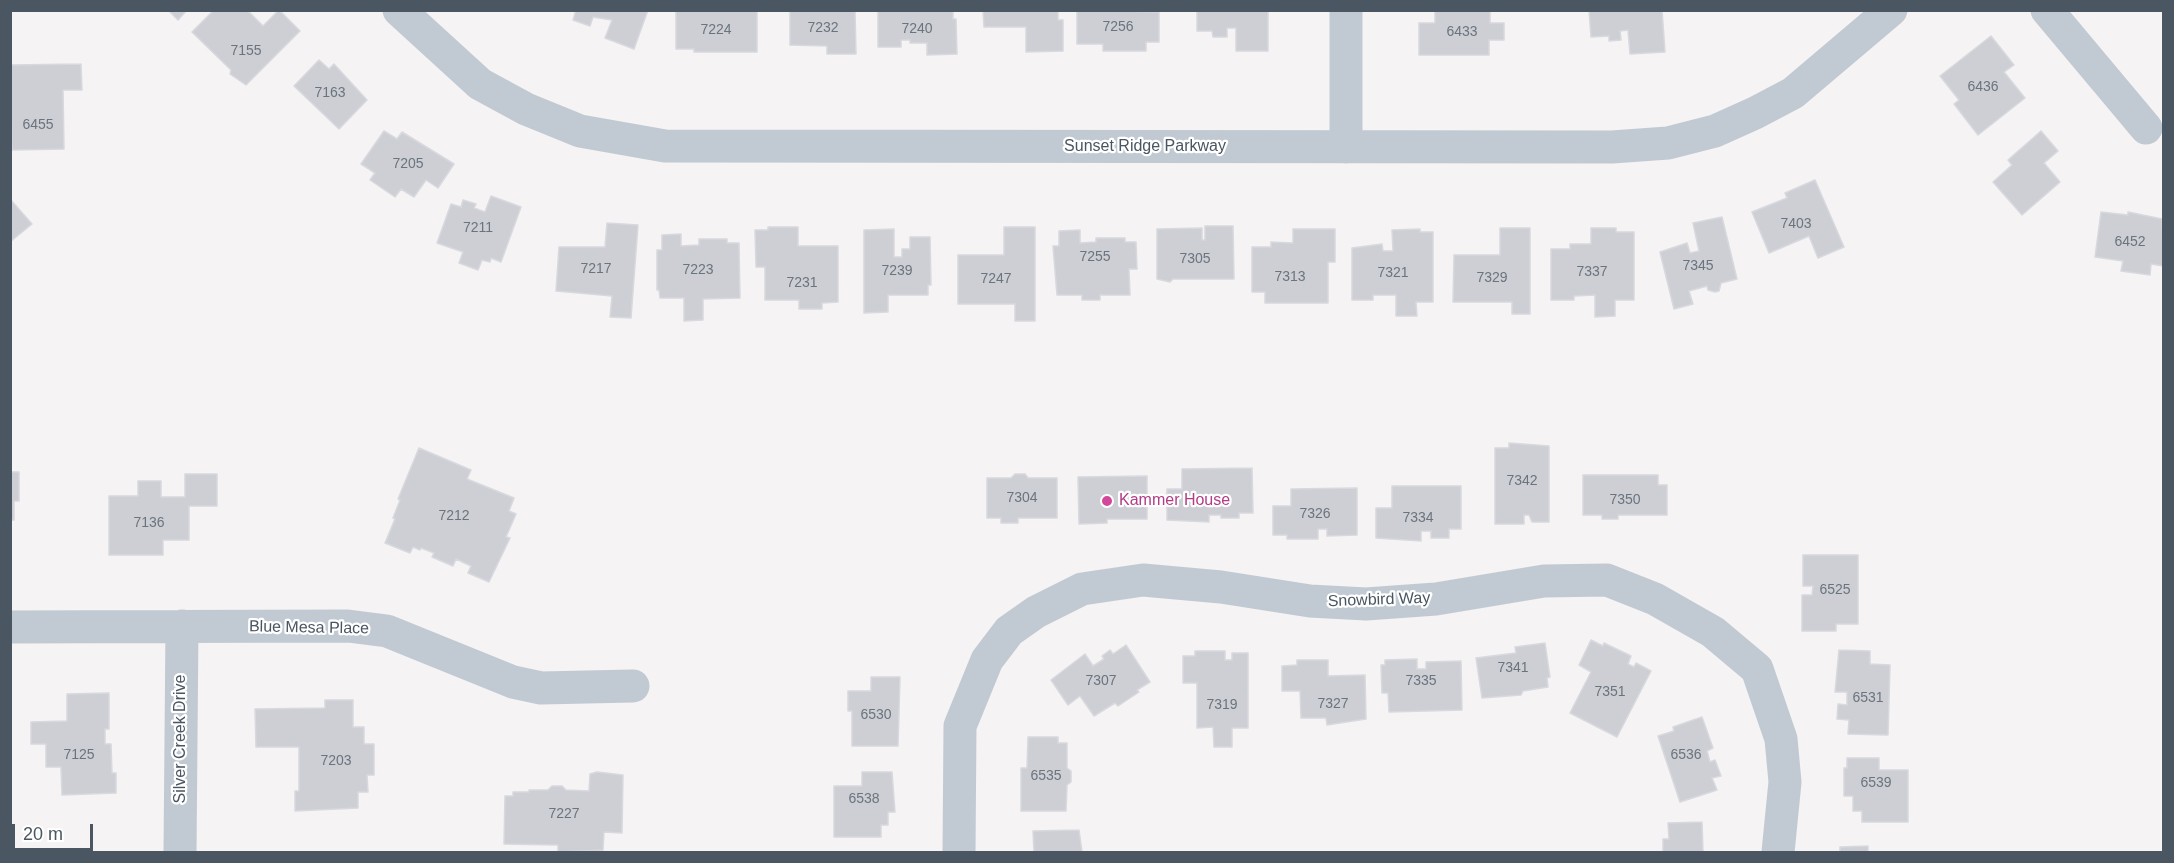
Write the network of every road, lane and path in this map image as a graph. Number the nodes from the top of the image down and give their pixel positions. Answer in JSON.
{"nodes":[{"id":1,"x":399,"y":10,"type":"edge"},
{"id":2,"x":1346,"y":10,"type":"edge"},
{"id":3,"x":1891,"y":10,"type":"edge"},
{"id":4,"x":2047,"y":10,"type":"edge"},
{"id":5,"x":2146,"y":128,"type":"dead end"},
{"id":6,"x":1346,"y":147,"type":"junction"},
{"id":7,"x":182,"y":626,"type":"junction"},
{"id":8,"x":10,"y":627,"type":"edge"},
{"id":9,"x":633,"y":687,"type":"dead end"},
{"id":10,"x":180,"y":852,"type":"edge"},
{"id":11,"x":959,"y":852,"type":"edge"},
{"id":12,"x":1778,"y":852,"type":"edge"}],
"edges":[{"from":1,"to":6,"type":"street","name":"Sunset Ridge Parkway"},
{"from":2,"to":6,"type":"street"},
{"from":3,"to":6,"type":"street","name":"Sunset Ridge Parkway"},
{"from":4,"to":5,"type":"street"},
{"from":7,"to":8,"type":"street","name":"Blue Mesa Place"},
{"from":7,"to":9,"type":"street","name":"Blue Mesa Place"},
{"from":7,"to":10,"type":"street","name":"Silver Creek Drive"},
{"from":11,"to":12,"type":"street","name":"Snowbird Way"}]}
